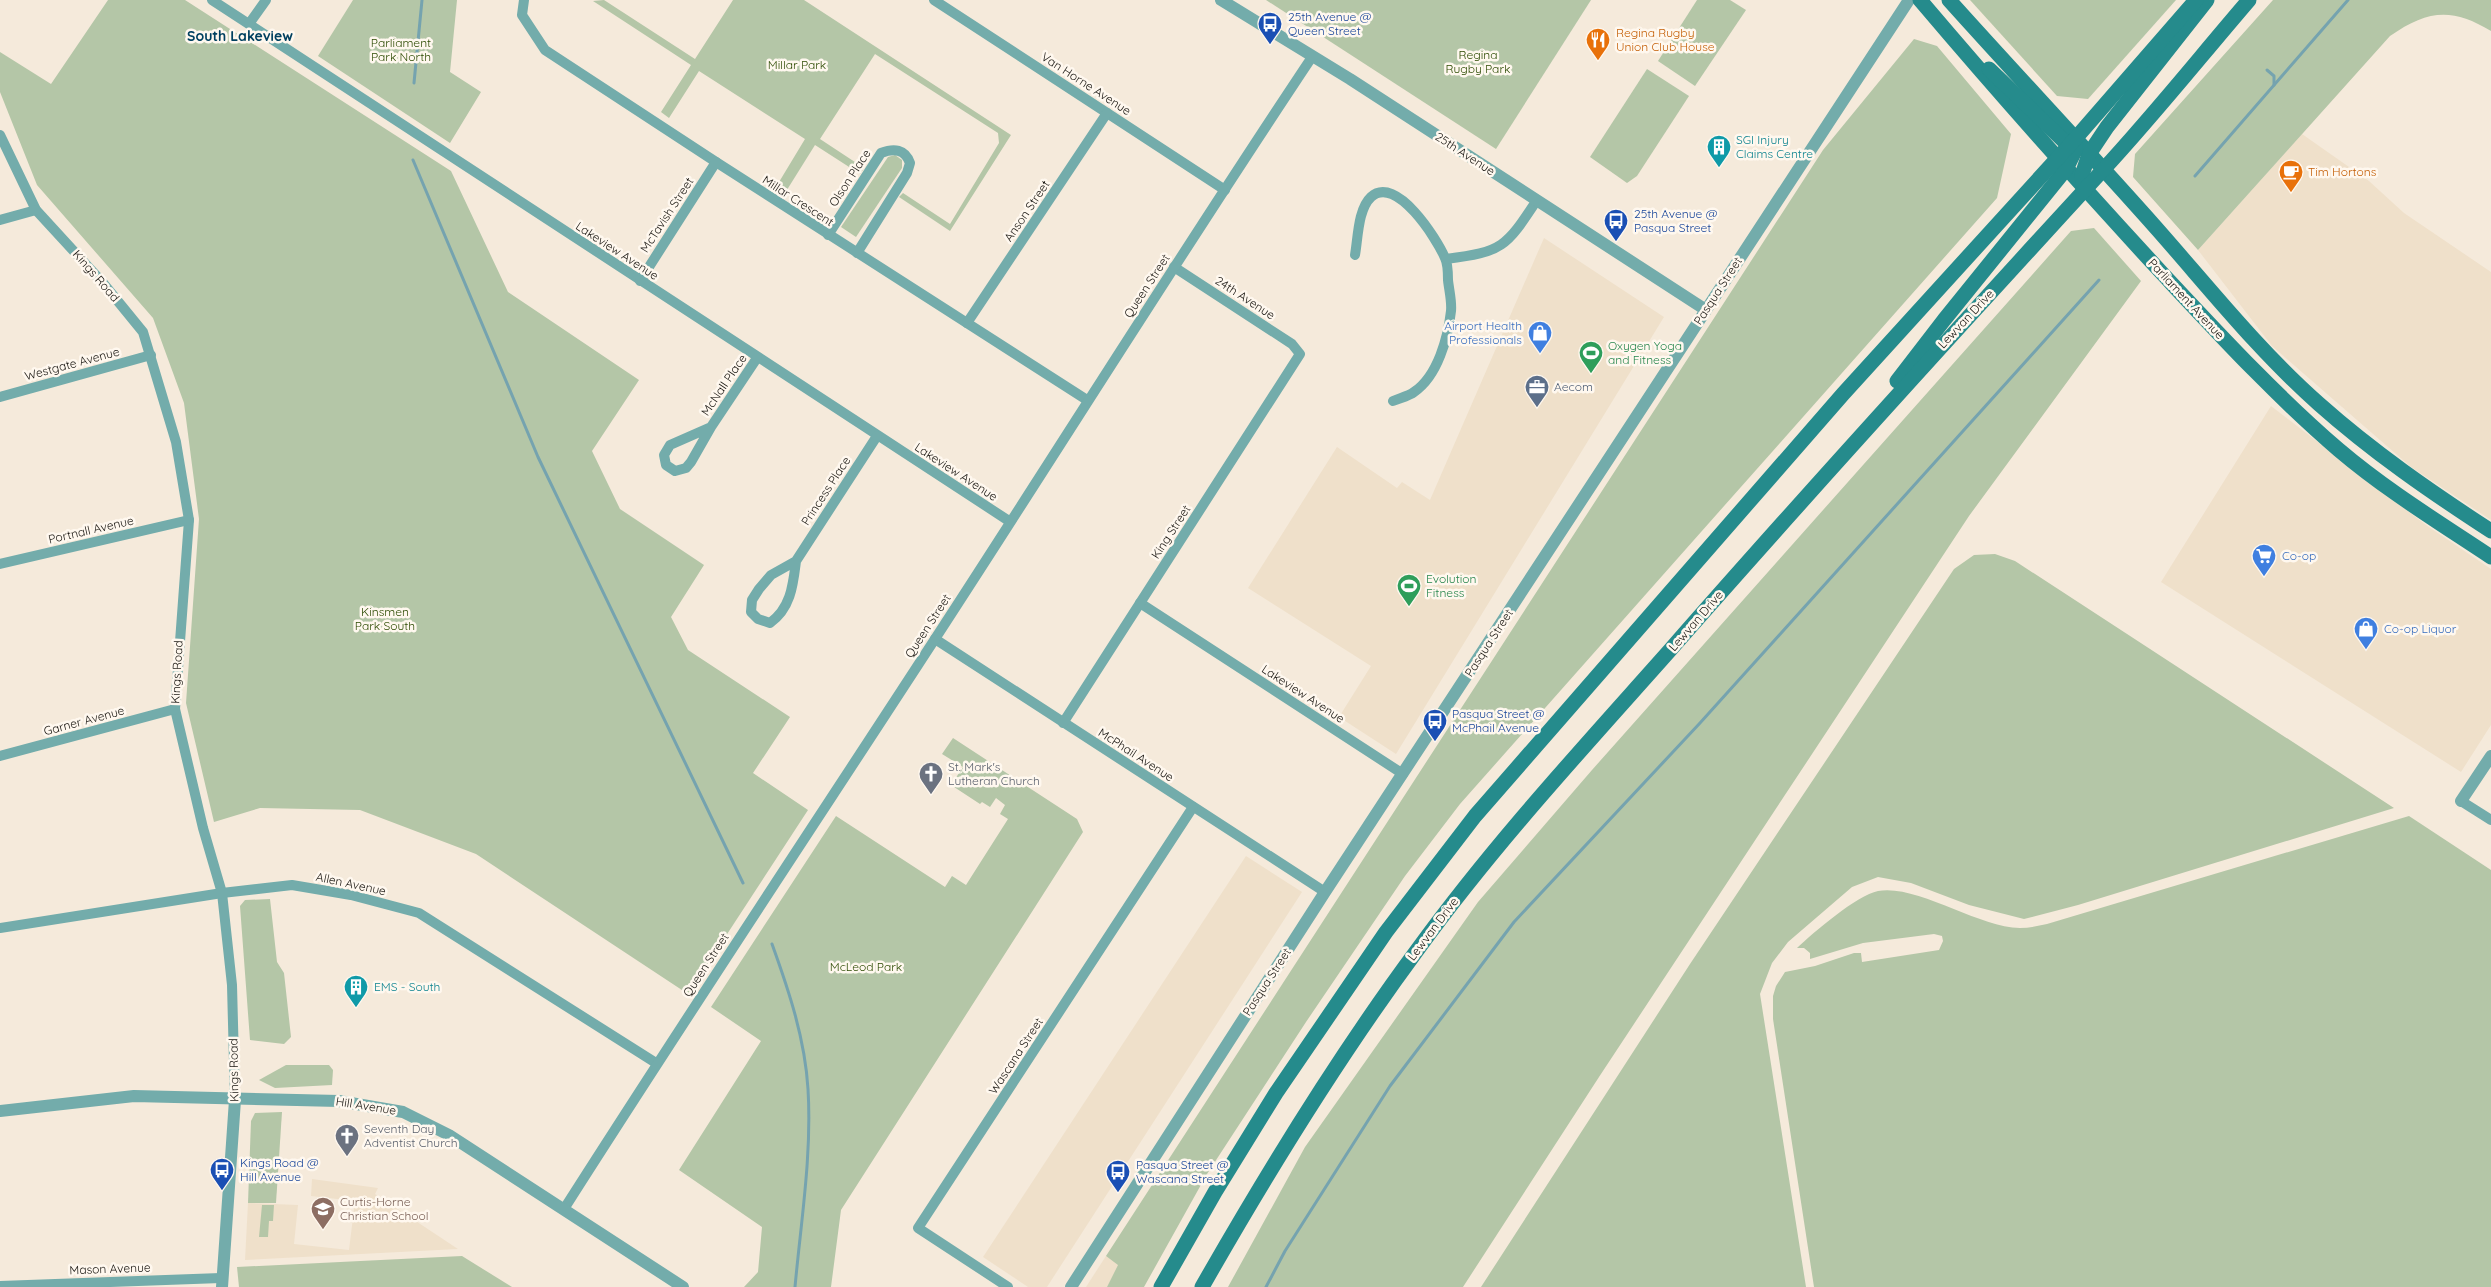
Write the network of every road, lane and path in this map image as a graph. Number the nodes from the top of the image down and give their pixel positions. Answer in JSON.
{"nodes":[{"id":1,"x":212,"y":0,"type":"edge"},
{"id":2,"x":266,"y":0,"type":"edge"},
{"id":3,"x":524,"y":0,"type":"edge"},
{"id":4,"x":934,"y":0,"type":"edge"},
{"id":5,"x":1222,"y":0,"type":"edge"},
{"id":6,"x":1909,"y":0,"type":"edge"},
{"id":7,"x":1920,"y":0,"type":"edge"},
{"id":8,"x":1938,"y":0,"type":"edge"},
{"id":9,"x":1949,"y":0,"type":"edge"},
{"id":10,"x":2196,"y":0,"type":"edge"},
{"id":11,"x":2207,"y":0,"type":"edge"},
{"id":12,"x":2249,"y":0,"type":"edge"},
{"id":13,"x":1934,"y":17,"type":"junction"},
{"id":14,"x":249,"y":24,"type":"junction"},
{"id":15,"x":1312,"y":57,"type":"junction"},
{"id":16,"x":2018,"y":76,"type":"junction"},
{"id":17,"x":1107,"y":113,"type":"junction"},
{"id":18,"x":0,"y":135,"type":"edge"},
{"id":19,"x":2079,"y":150,"type":"junction"},
{"id":20,"x":716,"y":162,"type":"junction"},
{"id":21,"x":2062,"y":164,"type":"junction"},
{"id":22,"x":2104,"y":170,"type":"junction"},
{"id":23,"x":1225,"y":190,"type":"junction"},
{"id":24,"x":2085,"y":190,"type":"junction"},
{"id":25,"x":1537,"y":200,"type":"junction"},
{"id":26,"x":36,"y":210,"type":"junction"},
{"id":27,"x":0,"y":220,"type":"edge"},
{"id":28,"x":828,"y":235,"type":"junction"},
{"id":29,"x":857,"y":253,"type":"junction"},
{"id":30,"x":1355,"y":255,"type":"dead end"},
{"id":31,"x":1446,"y":259,"type":"junction"},
{"id":32,"x":1174,"y":267,"type":"junction"},
{"id":33,"x":640,"y":281,"type":"junction"},
{"id":34,"x":1706,"y":310,"type":"junction"},
{"id":35,"x":967,"y":323,"type":"junction"},
{"id":36,"x":1300,"y":354,"type":"joint"},
{"id":37,"x":151,"y":355,"type":"junction"},
{"id":38,"x":757,"y":358,"type":"junction"},
{"id":39,"x":0,"y":397,"type":"edge"},
{"id":40,"x":1087,"y":400,"type":"junction"},
{"id":41,"x":1393,"y":400,"type":"dead end"},
{"id":42,"x":711,"y":427,"type":"junction"},
{"id":43,"x":878,"y":436,"type":"junction"},
{"id":44,"x":1833,"y":465,"type":"junction"},
{"id":45,"x":189,"y":520,"type":"junction"},
{"id":46,"x":1009,"y":522,"type":"junction"},
{"id":47,"x":2491,"y":531,"type":"edge"},
{"id":48,"x":2491,"y":557,"type":"edge"},
{"id":49,"x":796,"y":560,"type":"junction"},
{"id":50,"x":0,"y":564,"type":"edge"},
{"id":51,"x":1140,"y":603,"type":"junction"},
{"id":52,"x":935,"y":639,"type":"junction"},
{"id":53,"x":175,"y":709,"type":"junction"},
{"id":54,"x":1063,"y":723,"type":"junction"},
{"id":55,"x":0,"y":756,"type":"edge"},
{"id":56,"x":2491,"y":756,"type":"edge"},
{"id":57,"x":1403,"y":774,"type":"junction"},
{"id":58,"x":2461,"y":801,"type":"joint"},
{"id":59,"x":1192,"y":807,"type":"junction"},
{"id":60,"x":2491,"y":820,"type":"edge"},
{"id":61,"x":1325,"y":892,"type":"junction"},
{"id":62,"x":222,"y":893,"type":"junction"},
{"id":63,"x":0,"y":928,"type":"edge"},
{"id":64,"x":656,"y":1064,"type":"junction"},
{"id":65,"x":236,"y":1100,"type":"junction"},
{"id":66,"x":0,"y":1111,"type":"edge"},
{"id":67,"x":564,"y":1209,"type":"junction"},
{"id":68,"x":222,"y":1282,"type":"edge"},
{"id":69,"x":0,"y":1286,"type":"edge"},
{"id":70,"x":683,"y":1287,"type":"edge"},
{"id":71,"x":1008,"y":1287,"type":"edge"},
{"id":72,"x":1071,"y":1287,"type":"edge"},
{"id":73,"x":1162,"y":1287,"type":"edge"},
{"id":74,"x":1202,"y":1287,"type":"edge"}],
"edges":[{"from":1,"to":14,"type":"street","name":"Lakeview Avenue"},
{"from":2,"to":14,"type":"street"},
{"from":3,"to":20,"type":"street","name":"Millar Crescent"},
{"from":4,"to":17,"type":"street","name":"Van Horne Avenue"},
{"from":5,"to":15,"type":"street","name":"25th Avenue"},
{"from":6,"to":34,"type":"street","name":"Pasqua Street"},
{"from":7,"to":13,"type":"main road","name":"Parliament Avenue"},
{"from":8,"to":16,"type":"main road","name":"Parliament Avenue"},
{"from":9,"to":16,"type":"main road","name":"Parliament Avenue"},
{"from":10,"to":19,"type":"main road"},
{"from":11,"to":19,"type":"main road"},
{"from":12,"to":22,"type":"main road","name":"Lewvan Drive"},
{"from":13,"to":19,"type":"main road"},
{"from":13,"to":21,"type":"main road","name":"Parliament Avenue"},
{"from":14,"to":33,"type":"street","name":"Lakeview Avenue"},
{"from":15,"to":23,"type":"street","name":"Queen Street"},
{"from":15,"to":25,"type":"street","name":"25th Avenue"},
{"from":16,"to":19,"type":"main road","name":"Parliament Avenue"},
{"from":17,"to":23,"type":"street","name":"Van Horne Avenue"},
{"from":17,"to":35,"type":"street","name":"Anson Street"},
{"from":18,"to":26,"type":"street","name":"Kings Road"},
{"from":19,"to":21,"type":"main road"},
{"from":19,"to":22,"type":"main road","name":"Parliament Avenue"},
{"from":19,"to":24,"type":"main road"},
{"from":20,"to":28,"type":"street","name":"Millar Crescent"},
{"from":20,"to":33,"type":"street","name":"McTavish Street"},
{"from":21,"to":24,"type":"main road","name":"Parliament Avenue"},
{"from":21,"to":44,"type":"main road"},
{"from":21,"to":73,"type":"main road"},
{"from":22,"to":24,"type":"main road","name":"Lewvan Drive"},
{"from":22,"to":47,"type":"main road","name":"Parliament Avenue"},
{"from":23,"to":32,"type":"street","name":"Queen Street"},
{"from":24,"to":44,"type":"main road","name":"Lewvan Drive"},
{"from":24,"to":48,"type":"main road","name":"Parliament Avenue"},
{"from":25,"to":31,"type":"street"},
{"from":25,"to":34,"type":"street","name":"25th Avenue"},
{"from":26,"to":27,"type":"street"},
{"from":26,"to":37,"type":"street","name":"Kings Road"},
{"from":28,"to":29,"type":"street","name":"Millar Crescent"},
{"from":28,"to":29,"type":"street","name":"Olson Place"},
{"from":29,"to":35,"type":"street","name":"Millar Crescent"},
{"from":30,"to":31,"type":"street"},
{"from":31,"to":41,"type":"street"},
{"from":32,"to":36,"type":"street","name":"24th Avenue"},
{"from":32,"to":40,"type":"street","name":"Queen Street"},
{"from":33,"to":38,"type":"street","name":"Lakeview Avenue"},
{"from":34,"to":57,"type":"street","name":"Pasqua Street"},
{"from":35,"to":40,"type":"street","name":"Millar Crescent"},
{"from":36,"to":51,"type":"street","name":"King Street"},
{"from":37,"to":39,"type":"street","name":"Westgate Avenue"},
{"from":37,"to":45,"type":"street","name":"Kings Road"},
{"from":38,"to":42,"type":"street","name":"McNall Place"},
{"from":38,"to":43,"type":"street","name":"Lakeview Avenue"},
{"from":40,"to":46,"type":"street","name":"Queen Street"},
{"from":42,"to":42,"type":"street","name":"McNall Place"},
{"from":43,"to":46,"type":"street","name":"Lakeview Avenue"},
{"from":43,"to":49,"type":"street","name":"Princess Place"},
{"from":44,"to":74,"type":"main road","name":"Lewvan Drive"},
{"from":45,"to":50,"type":"street","name":"Portnall Avenue"},
{"from":45,"to":53,"type":"street","name":"Kings Road"},
{"from":46,"to":52,"type":"street","name":"Queen Street"},
{"from":49,"to":49,"type":"street","name":"Princess Place"},
{"from":51,"to":54,"type":"street","name":"King Street"},
{"from":51,"to":57,"type":"street","name":"Lakeview Avenue"},
{"from":52,"to":54,"type":"street","name":"McPhail Avenue"},
{"from":52,"to":64,"type":"street","name":"Queen Street"},
{"from":53,"to":55,"type":"street","name":"Garner Avenue"},
{"from":53,"to":62,"type":"street","name":"Kings Road"},
{"from":54,"to":59,"type":"street","name":"McPhail Avenue"},
{"from":56,"to":58,"type":"street"},
{"from":57,"to":61,"type":"street","name":"Pasqua Street"},
{"from":58,"to":60,"type":"street"},
{"from":59,"to":61,"type":"street","name":"McPhail Avenue"},
{"from":59,"to":71,"type":"street","name":"Wascana Street"},
{"from":61,"to":72,"type":"street","name":"Pasqua Street"},
{"from":62,"to":63,"type":"street","name":"Allen Avenue"},
{"from":62,"to":64,"type":"street","name":"Allen Avenue"},
{"from":62,"to":65,"type":"street","name":"Kings Road"},
{"from":64,"to":67,"type":"street","name":"Queen Street"},
{"from":65,"to":66,"type":"street","name":"Hill Avenue"},
{"from":65,"to":67,"type":"street","name":"Hill Avenue"},
{"from":65,"to":68,"type":"street","name":"Kings Road"},
{"from":67,"to":70,"type":"street","name":"Hill Avenue"},
{"from":68,"to":69,"type":"street","name":"Mason Avenue"}]}
